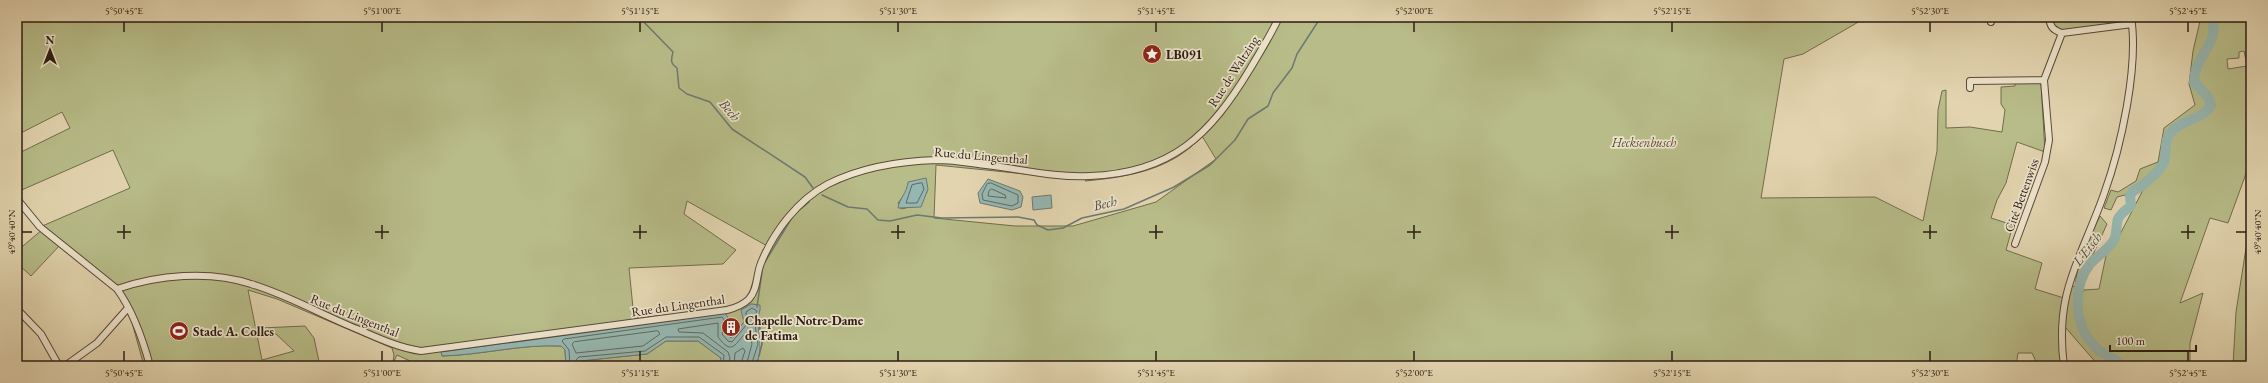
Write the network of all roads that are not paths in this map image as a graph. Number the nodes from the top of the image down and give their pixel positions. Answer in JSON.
{"nodes":[{"id":1,"x":1279,"y":17,"type":"edge"},
{"id":2,"x":2049,"y":17,"type":"edge"},
{"id":3,"x":2131,"y":17,"type":"edge"},
{"id":4,"x":2132,"y":24,"type":"junction"},
{"id":5,"x":2062,"y":33,"type":"junction"},
{"id":6,"x":2044,"y":80,"type":"junction"},
{"id":7,"x":1970,"y":88,"type":"dead end"},
{"id":8,"x":1201,"y":134,"type":"joint"},
{"id":9,"x":17,"y":199,"type":"edge"},
{"id":10,"x":2015,"y":244,"type":"dead end"},
{"id":11,"x":117,"y":289,"type":"junction"},
{"id":12,"x":128,"y":308,"type":"junction"},
{"id":13,"x":17,"y":309,"type":"edge"},
{"id":14,"x":59,"y":366,"type":"edge"},
{"id":15,"x":65,"y":366,"type":"edge"},
{"id":16,"x":150,"y":366,"type":"edge"},
{"id":17,"x":2064,"y":366,"type":"edge"}],
"edges":[{"from":1,"to":8,"type":"street","name":"Rue de Waltzing"},
{"from":2,"to":5,"type":"street"},
{"from":3,"to":4,"type":"street"},
{"from":4,"to":5,"type":"street"},
{"from":4,"to":17,"type":"street"},
{"from":5,"to":6,"type":"street","name":"Cité Bettenwiss"},
{"from":6,"to":7,"type":"street"},
{"from":6,"to":10,"type":"street","name":"Cité Bettenwiss"},
{"from":8,"to":11,"type":"street","name":"Rue du Lingenthal"},
{"from":9,"to":11,"type":"street"},
{"from":11,"to":12,"type":"street"},
{"from":12,"to":15,"type":"street"},
{"from":12,"to":16,"type":"street"},
{"from":13,"to":14,"type":"street"}]}
